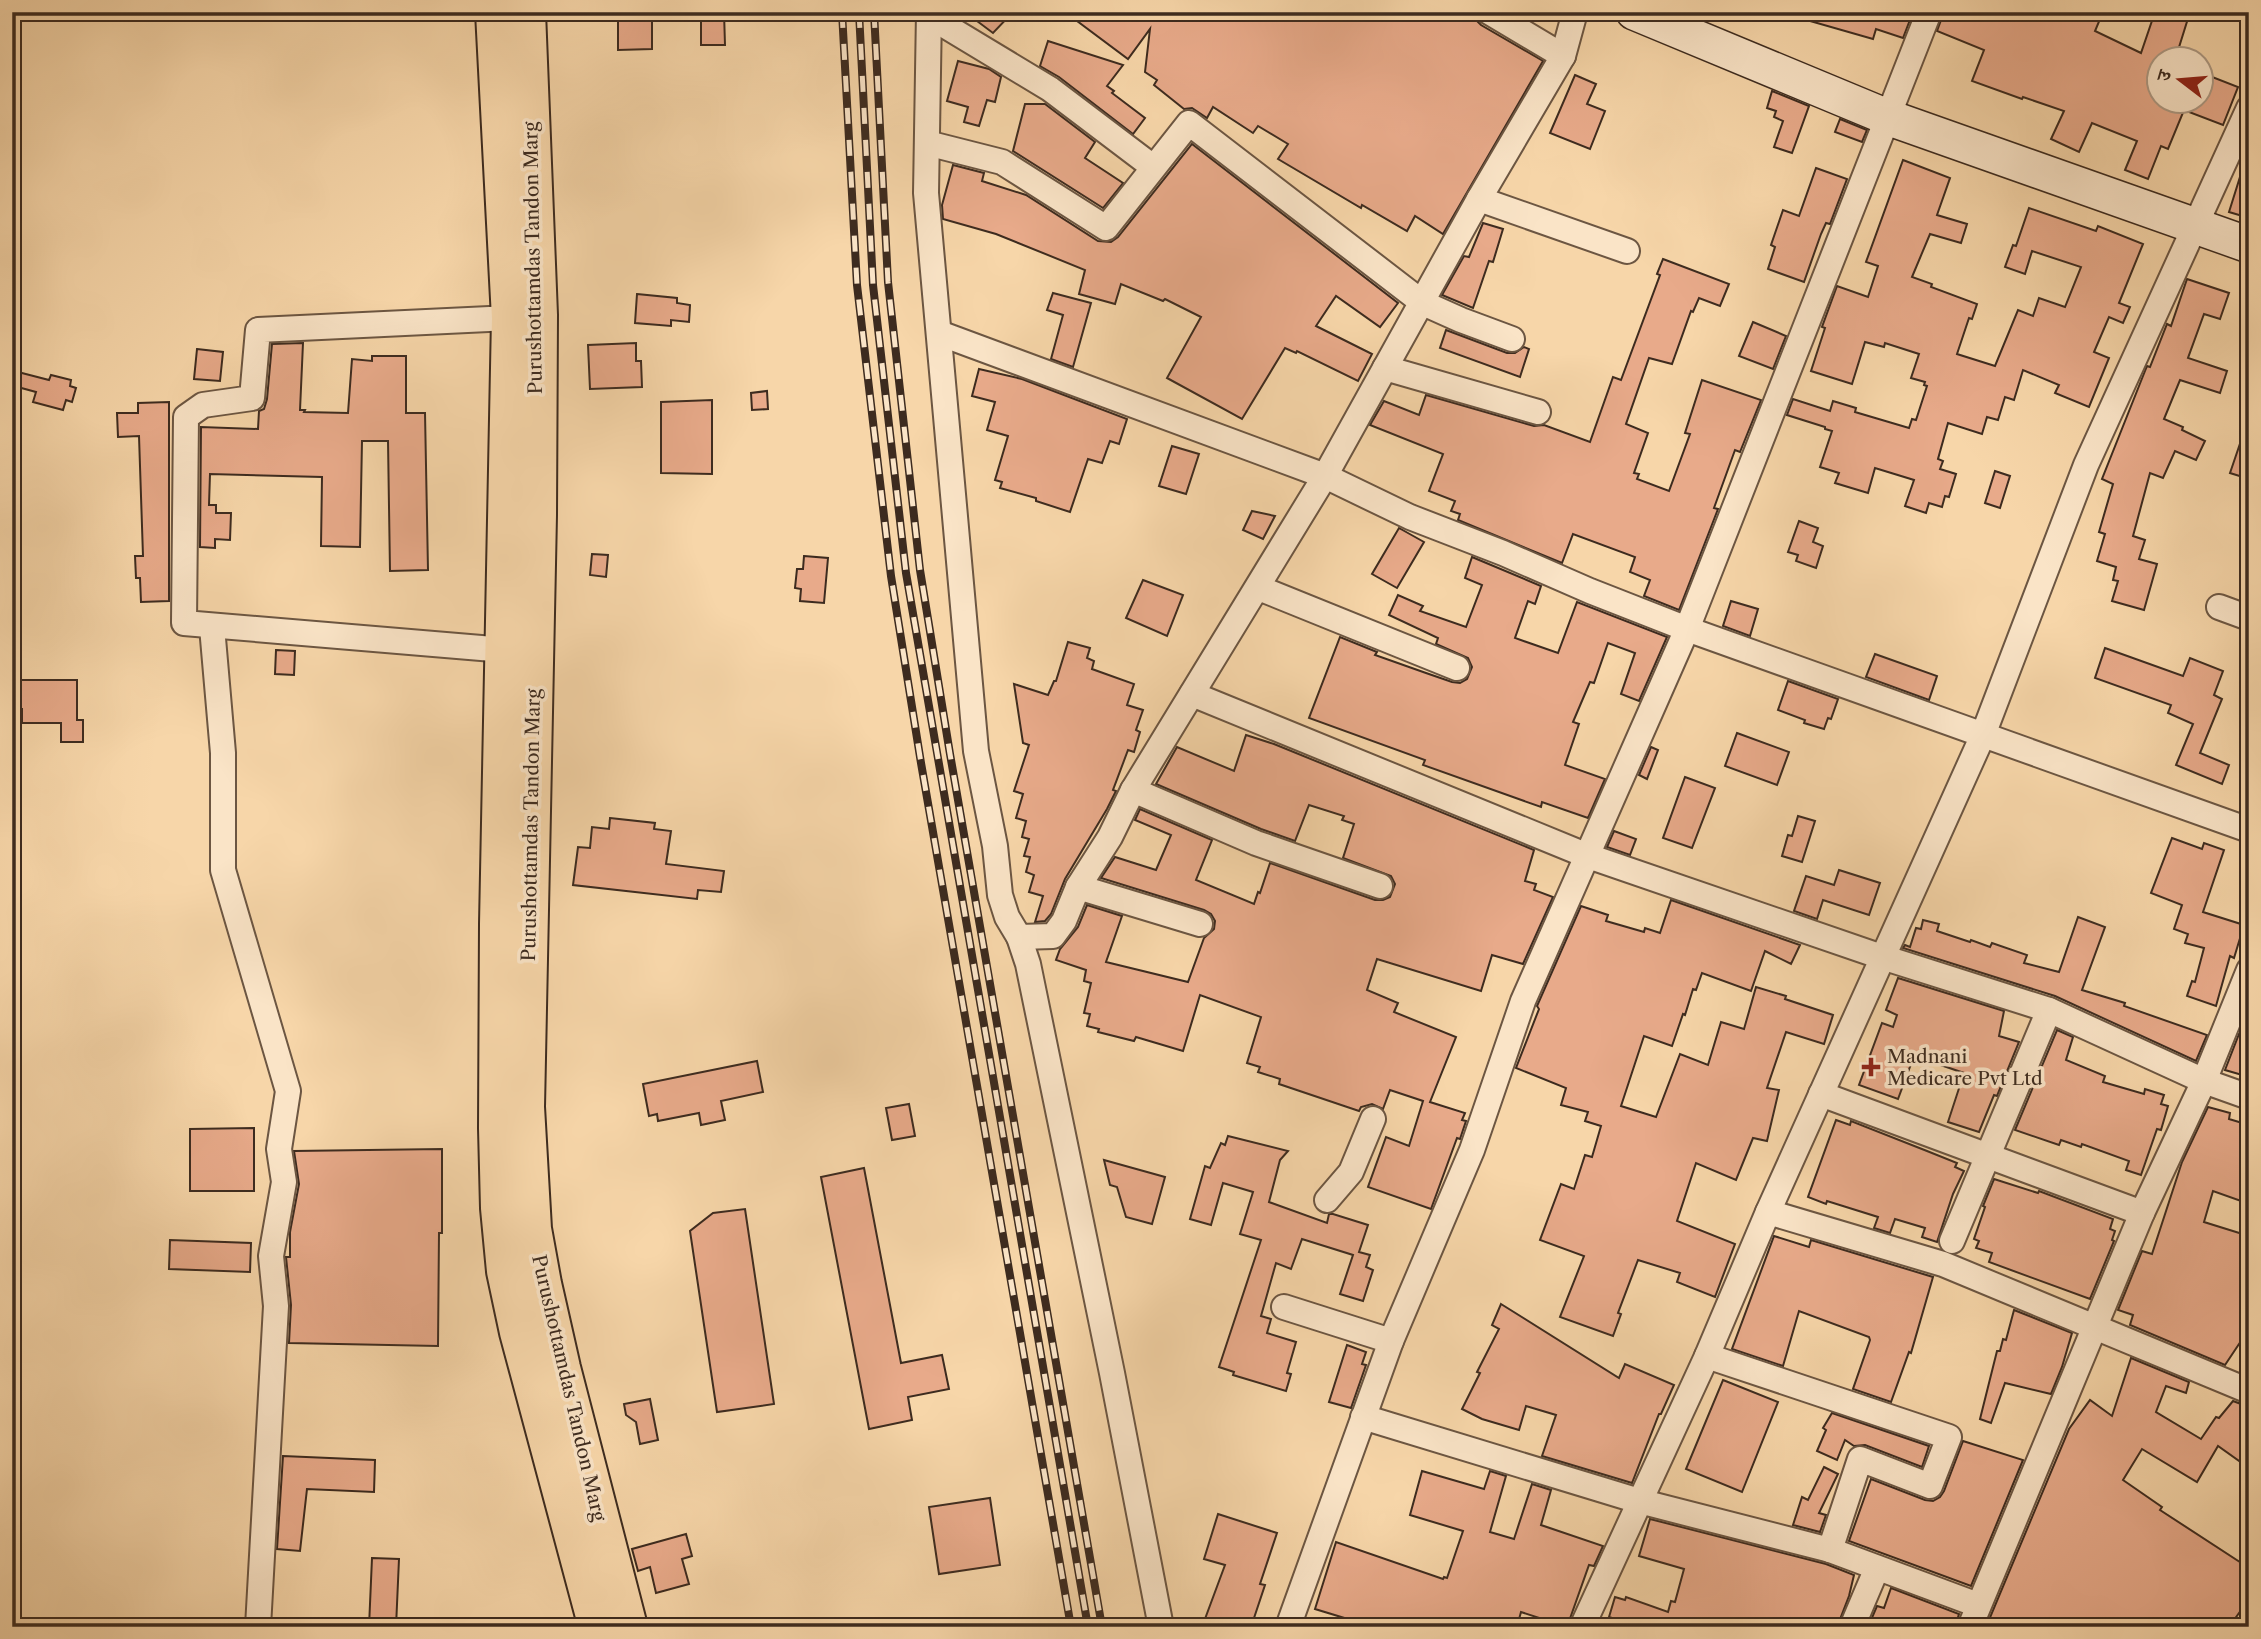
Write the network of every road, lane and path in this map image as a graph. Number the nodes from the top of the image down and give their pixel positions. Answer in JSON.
{"nodes":[{"id":1,"x":495,"y":12,"type":"edge"},
{"id":2,"x":526,"y":12,"type":"edge"},
{"id":3,"x":1489,"y":12,"type":"edge"},
{"id":4,"x":1575,"y":12,"type":"edge"},
{"id":5,"x":1634,"y":12,"type":"edge"},
{"id":6,"x":1929,"y":12,"type":"edge"},
{"id":7,"x":929,"y":14,"type":"edge"},
{"id":8,"x":1563,"y":56,"type":"junction"},
{"id":9,"x":2249,"y":108,"type":"edge"},
{"id":10,"x":1887,"y":117,"type":"junction"},
{"id":11,"x":927,"y":143,"type":"junction"},
{"id":12,"x":1153,"y":167,"type":"junction"},
{"id":13,"x":1479,"y":199,"type":"junction"},
{"id":14,"x":2194,"y":225,"type":"junction"},
{"id":15,"x":2249,"y":245,"type":"edge"},
{"id":16,"x":1627,"y":251,"type":"dead end"},
{"id":17,"x":1423,"y":303,"type":"junction"},
{"id":18,"x":510,"y":318,"type":"junction"},
{"id":19,"x":939,"y":333,"type":"junction"},
{"id":20,"x":1512,"y":339,"type":"dead end"},
{"id":21,"x":1385,"y":368,"type":"junction"},
{"id":22,"x":1538,"y":412,"type":"dead end"},
{"id":23,"x":1325,"y":476,"type":"junction"},
{"id":24,"x":1259,"y":588,"type":"junction"},
{"id":25,"x":2219,"y":607,"type":"dead end"},
{"id":26,"x":2249,"y":618,"type":"edge"},
{"id":27,"x":212,"y":626,"type":"junction"},
{"id":28,"x":1687,"y":629,"type":"junction"},
{"id":29,"x":505,"y":650,"type":"junction"},
{"id":30,"x":1457,"y":668,"type":"dead end"},
{"id":31,"x":1192,"y":694,"type":"junction"},
{"id":32,"x":1983,"y":735,"type":"junction"},
{"id":33,"x":1133,"y":790,"type":"junction"},
{"id":34,"x":2249,"y":830,"type":"edge"},
{"id":35,"x":1588,"y":856,"type":"junction"},
{"id":36,"x":1380,"y":886,"type":"dead end"},
{"id":37,"x":1078,"y":887,"type":"junction"},
{"id":38,"x":1200,"y":924,"type":"dead end"},
{"id":39,"x":1019,"y":937,"type":"junction"},
{"id":40,"x":1882,"y":957,"type":"junction"},
{"id":41,"x":2249,"y":970,"type":"edge"},
{"id":42,"x":2049,"y":1010,"type":"junction"},
{"id":43,"x":2204,"y":1081,"type":"junction"},
{"id":44,"x":1821,"y":1094,"type":"junction"},
{"id":45,"x":2249,"y":1097,"type":"edge"},
{"id":46,"x":1373,"y":1119,"type":"dead end"},
{"id":47,"x":1989,"y":1156,"type":"junction"},
{"id":48,"x":1326,"y":1200,"type":"dead end"},
{"id":49,"x":1768,"y":1212,"type":"junction"},
{"id":50,"x":2142,"y":1213,"type":"junction"},
{"id":51,"x":1952,"y":1241,"type":"dead end"},
{"id":52,"x":1284,"y":1307,"type":"dead end"},
{"id":53,"x":2095,"y":1329,"type":"junction"},
{"id":54,"x":1391,"y":1341,"type":"junction"},
{"id":55,"x":1707,"y":1356,"type":"junction"},
{"id":56,"x":2249,"y":1391,"type":"edge"},
{"id":57,"x":1363,"y":1417,"type":"junction"},
{"id":58,"x":1639,"y":1501,"type":"junction"},
{"id":59,"x":1830,"y":1550,"type":"junction"},
{"id":60,"x":1877,"y":1568,"type":"junction"},
{"id":61,"x":1974,"y":1616,"type":"edge"},
{"id":62,"x":258,"y":1627,"type":"edge"},
{"id":63,"x":598,"y":1627,"type":"edge"},
{"id":64,"x":628,"y":1627,"type":"edge"},
{"id":65,"x":1161,"y":1627,"type":"edge"},
{"id":66,"x":1288,"y":1627,"type":"edge"},
{"id":67,"x":1582,"y":1627,"type":"edge"},
{"id":68,"x":1852,"y":1627,"type":"edge"}],
"edges":[{"from":1,"to":18,"type":"main road"},
{"from":2,"to":64,"type":"main road","name":"Purushottamdas Tandon Marg"},
{"from":3,"to":8,"type":"street"},
{"from":4,"to":8,"type":"street"},
{"from":5,"to":10,"type":"street"},
{"from":6,"to":10,"type":"street"},
{"from":7,"to":11,"type":"street"},
{"from":7,"to":12,"type":"street"},
{"from":8,"to":13,"type":"street"},
{"from":9,"to":14,"type":"street"},
{"from":10,"to":14,"type":"street"},
{"from":10,"to":28,"type":"street"},
{"from":11,"to":12,"type":"street"},
{"from":11,"to":19,"type":"street"},
{"from":12,"to":17,"type":"street"},
{"from":13,"to":16,"type":"street"},
{"from":13,"to":17,"type":"street"},
{"from":14,"to":15,"type":"street"},
{"from":14,"to":32,"type":"street"},
{"from":17,"to":20,"type":"street"},
{"from":17,"to":21,"type":"street"},
{"from":18,"to":27,"type":"street"},
{"from":18,"to":29,"type":"main road"},
{"from":19,"to":23,"type":"street"},
{"from":19,"to":39,"type":"street"},
{"from":21,"to":22,"type":"street"},
{"from":21,"to":23,"type":"street"},
{"from":23,"to":24,"type":"street"},
{"from":23,"to":28,"type":"street"},
{"from":24,"to":30,"type":"street"},
{"from":24,"to":31,"type":"street"},
{"from":25,"to":26,"type":"street"},
{"from":27,"to":29,"type":"street"},
{"from":27,"to":62,"type":"street"},
{"from":28,"to":32,"type":"street"},
{"from":28,"to":35,"type":"street"},
{"from":29,"to":63,"type":"main road"},
{"from":31,"to":33,"type":"street"},
{"from":31,"to":35,"type":"street"},
{"from":32,"to":34,"type":"street"},
{"from":32,"to":40,"type":"street"},
{"from":33,"to":36,"type":"street"},
{"from":33,"to":37,"type":"street"},
{"from":35,"to":40,"type":"street"},
{"from":35,"to":54,"type":"street"},
{"from":37,"to":38,"type":"street"},
{"from":37,"to":39,"type":"street"},
{"from":39,"to":65,"type":"street"},
{"from":40,"to":42,"type":"street"},
{"from":40,"to":44,"type":"street"},
{"from":41,"to":43,"type":"street"},
{"from":42,"to":43,"type":"street"},
{"from":42,"to":47,"type":"street"},
{"from":43,"to":45,"type":"street"},
{"from":43,"to":50,"type":"street"},
{"from":44,"to":47,"type":"street"},
{"from":44,"to":49,"type":"street"},
{"from":46,"to":48,"type":"street"},
{"from":47,"to":50,"type":"street"},
{"from":47,"to":51,"type":"street"},
{"from":49,"to":53,"type":"street"},
{"from":49,"to":55,"type":"street"},
{"from":50,"to":53,"type":"street"},
{"from":52,"to":54,"type":"street"},
{"from":53,"to":56,"type":"street"},
{"from":53,"to":61,"type":"street"},
{"from":54,"to":57,"type":"street"},
{"from":55,"to":58,"type":"street"},
{"from":55,"to":59,"type":"street"},
{"from":57,"to":58,"type":"street"},
{"from":57,"to":66,"type":"street"},
{"from":58,"to":59,"type":"street"},
{"from":58,"to":67,"type":"street"},
{"from":59,"to":60,"type":"street"},
{"from":60,"to":61,"type":"street"},
{"from":60,"to":68,"type":"street"}]}
